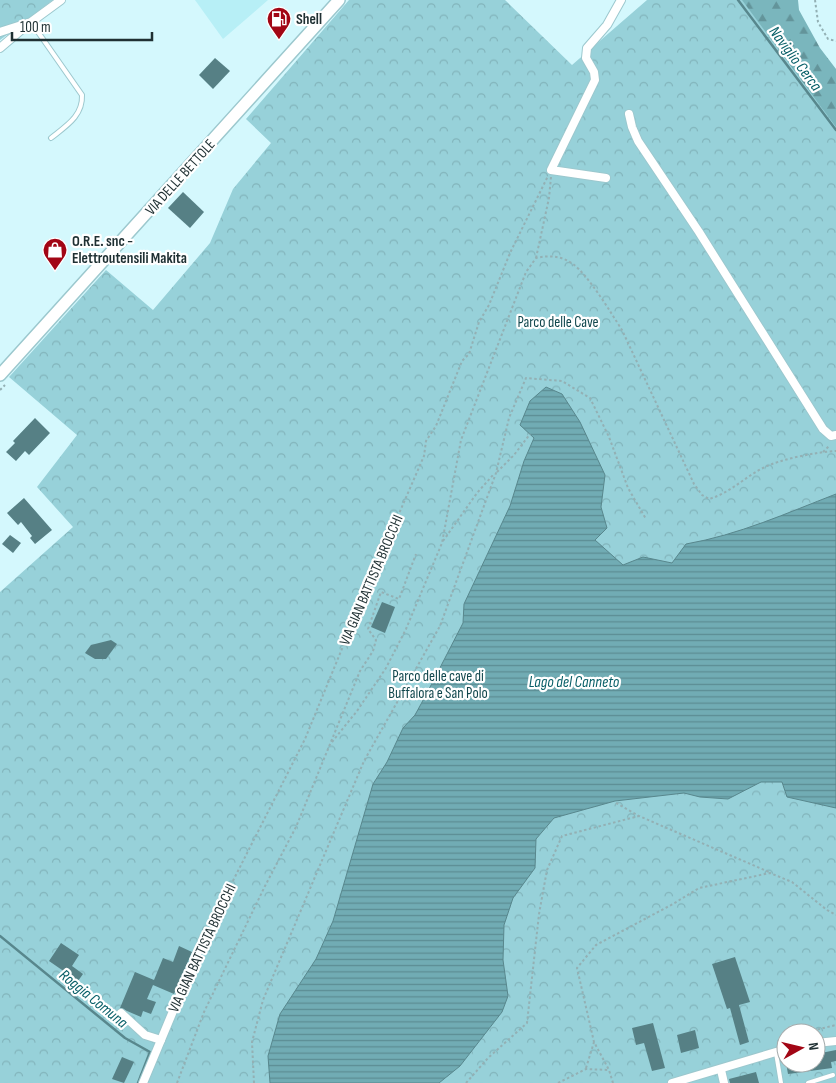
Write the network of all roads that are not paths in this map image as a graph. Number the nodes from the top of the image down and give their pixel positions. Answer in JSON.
{"nodes":[{"id":1,"x":61,"y":0,"type":"edge"},
{"id":2,"x":339,"y":0,"type":"edge"},
{"id":3,"x":621,"y":0,"type":"edge"},
{"id":4,"x":31,"y":22,"type":"junction"},
{"id":5,"x":0,"y":32,"type":"edge"},
{"id":6,"x":0,"y":48,"type":"edge"},
{"id":7,"x":629,"y":114,"type":"dead end"},
{"id":8,"x":52,"y":138,"type":"dead end"},
{"id":9,"x":606,"y":178,"type":"dead end"},
{"id":10,"x":0,"y":375,"type":"edge"},
{"id":11,"x":836,"y":435,"type":"edge"},
{"id":12,"x":204,"y":937,"type":"road end"},
{"id":13,"x":121,"y":1013,"type":"dead end"},
{"id":14,"x":161,"y":1040,"type":"junction"},
{"id":15,"x":776,"y":1053,"type":"edge"},
{"id":16,"x":721,"y":1070,"type":"junction"},
{"id":17,"x":832,"y":1075,"type":"dead end"},
{"id":18,"x":143,"y":1083,"type":"edge"},
{"id":19,"x":672,"y":1083,"type":"edge"},
{"id":20,"x":724,"y":1083,"type":"edge"},
{"id":21,"x":808,"y":1083,"type":"edge"}],
"edges":[{"from":1,"to":4,"type":"street"},
{"from":2,"to":10,"type":"main road","name":"VIA DELLE BETTOLE"},
{"from":3,"to":9,"type":"street"},
{"from":4,"to":5,"type":"street"},
{"from":4,"to":6,"type":"street"},
{"from":4,"to":8,"type":"lane"},
{"from":7,"to":11,"type":"street"},
{"from":12,"to":14,"type":"street","name":"VIA GIAN BATTISTA BROCCHI"},
{"from":13,"to":14,"type":"street"},
{"from":14,"to":18,"type":"street","name":"VIA GIAN BATTISTA BROCCHI"},
{"from":15,"to":16,"type":"street"},
{"from":16,"to":19,"type":"street"},
{"from":16,"to":20,"type":"street"},
{"from":17,"to":21,"type":"lane"}]}
